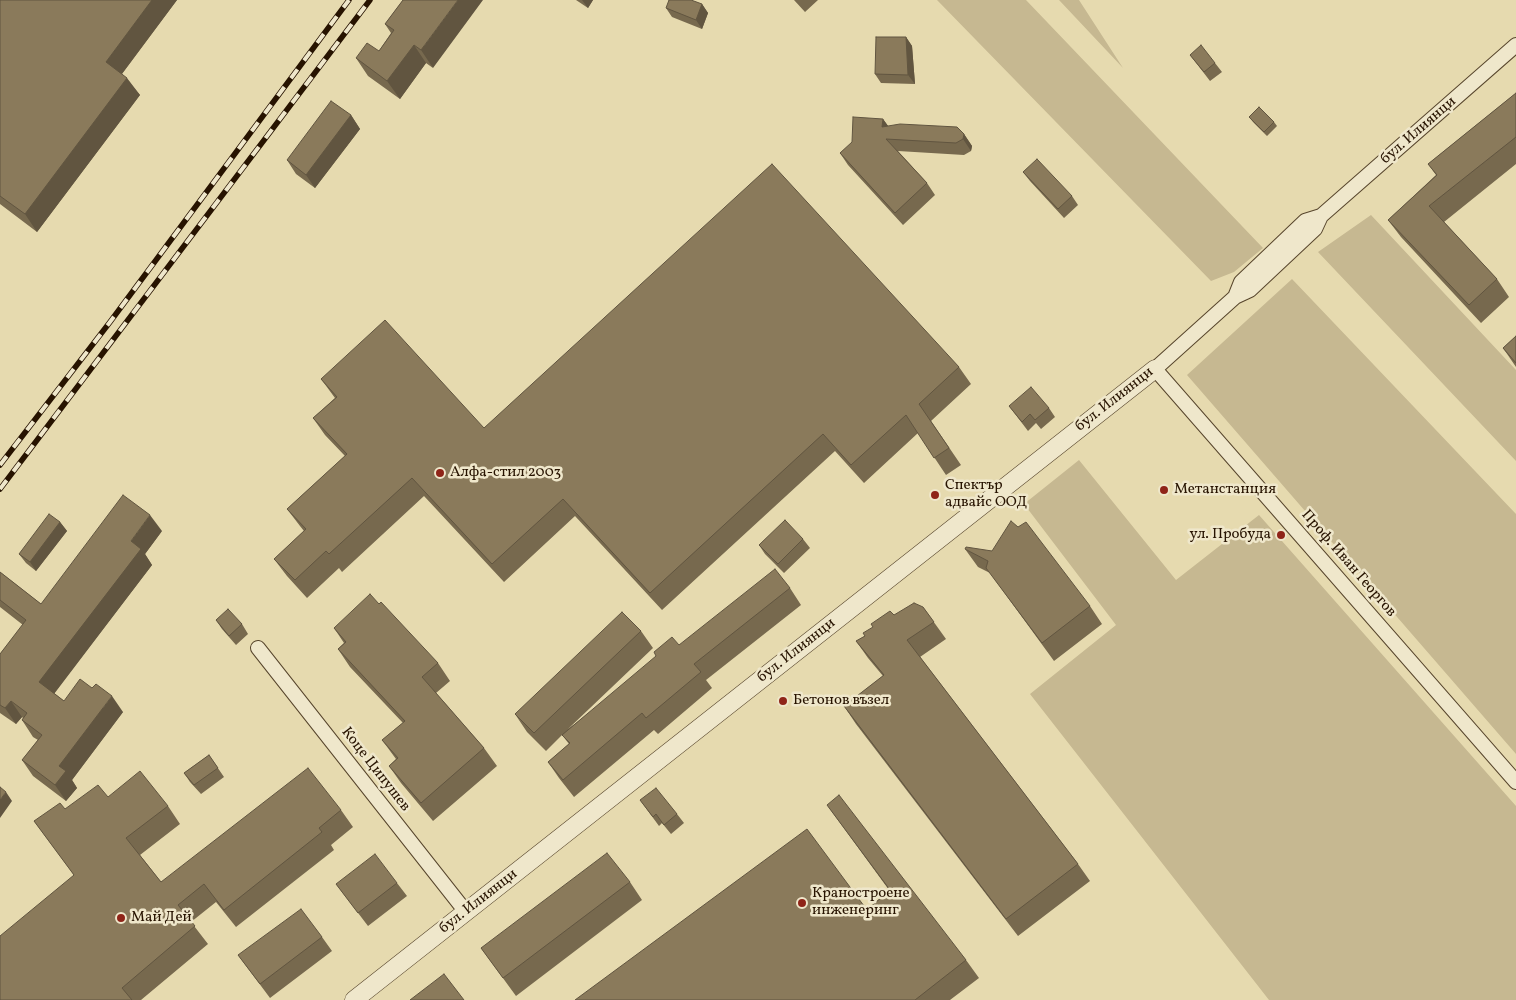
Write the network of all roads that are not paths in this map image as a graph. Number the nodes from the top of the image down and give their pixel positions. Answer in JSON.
{"nodes":[{"id":1,"x":1516,"y":45,"type":"edge"},
{"id":2,"x":1155,"y":369,"type":"junction"},
{"id":3,"x":258,"y":648,"type":"dead end"},
{"id":4,"x":1516,"y":782,"type":"edge"},
{"id":5,"x":466,"y":912,"type":"junction"},
{"id":6,"x":354,"y":1000,"type":"edge"}],
"edges":[{"from":1,"to":2,"type":"street","name":"бул. Илиянци"},
{"from":2,"to":4,"type":"street","name":"Проф. Иван Георгов"},
{"from":2,"to":5,"type":"street","name":"бул. Илиянци"},
{"from":3,"to":5,"type":"street","name":"Коце Ципушев"},
{"from":5,"to":6,"type":"street","name":"бул. Илиянци"}]}
